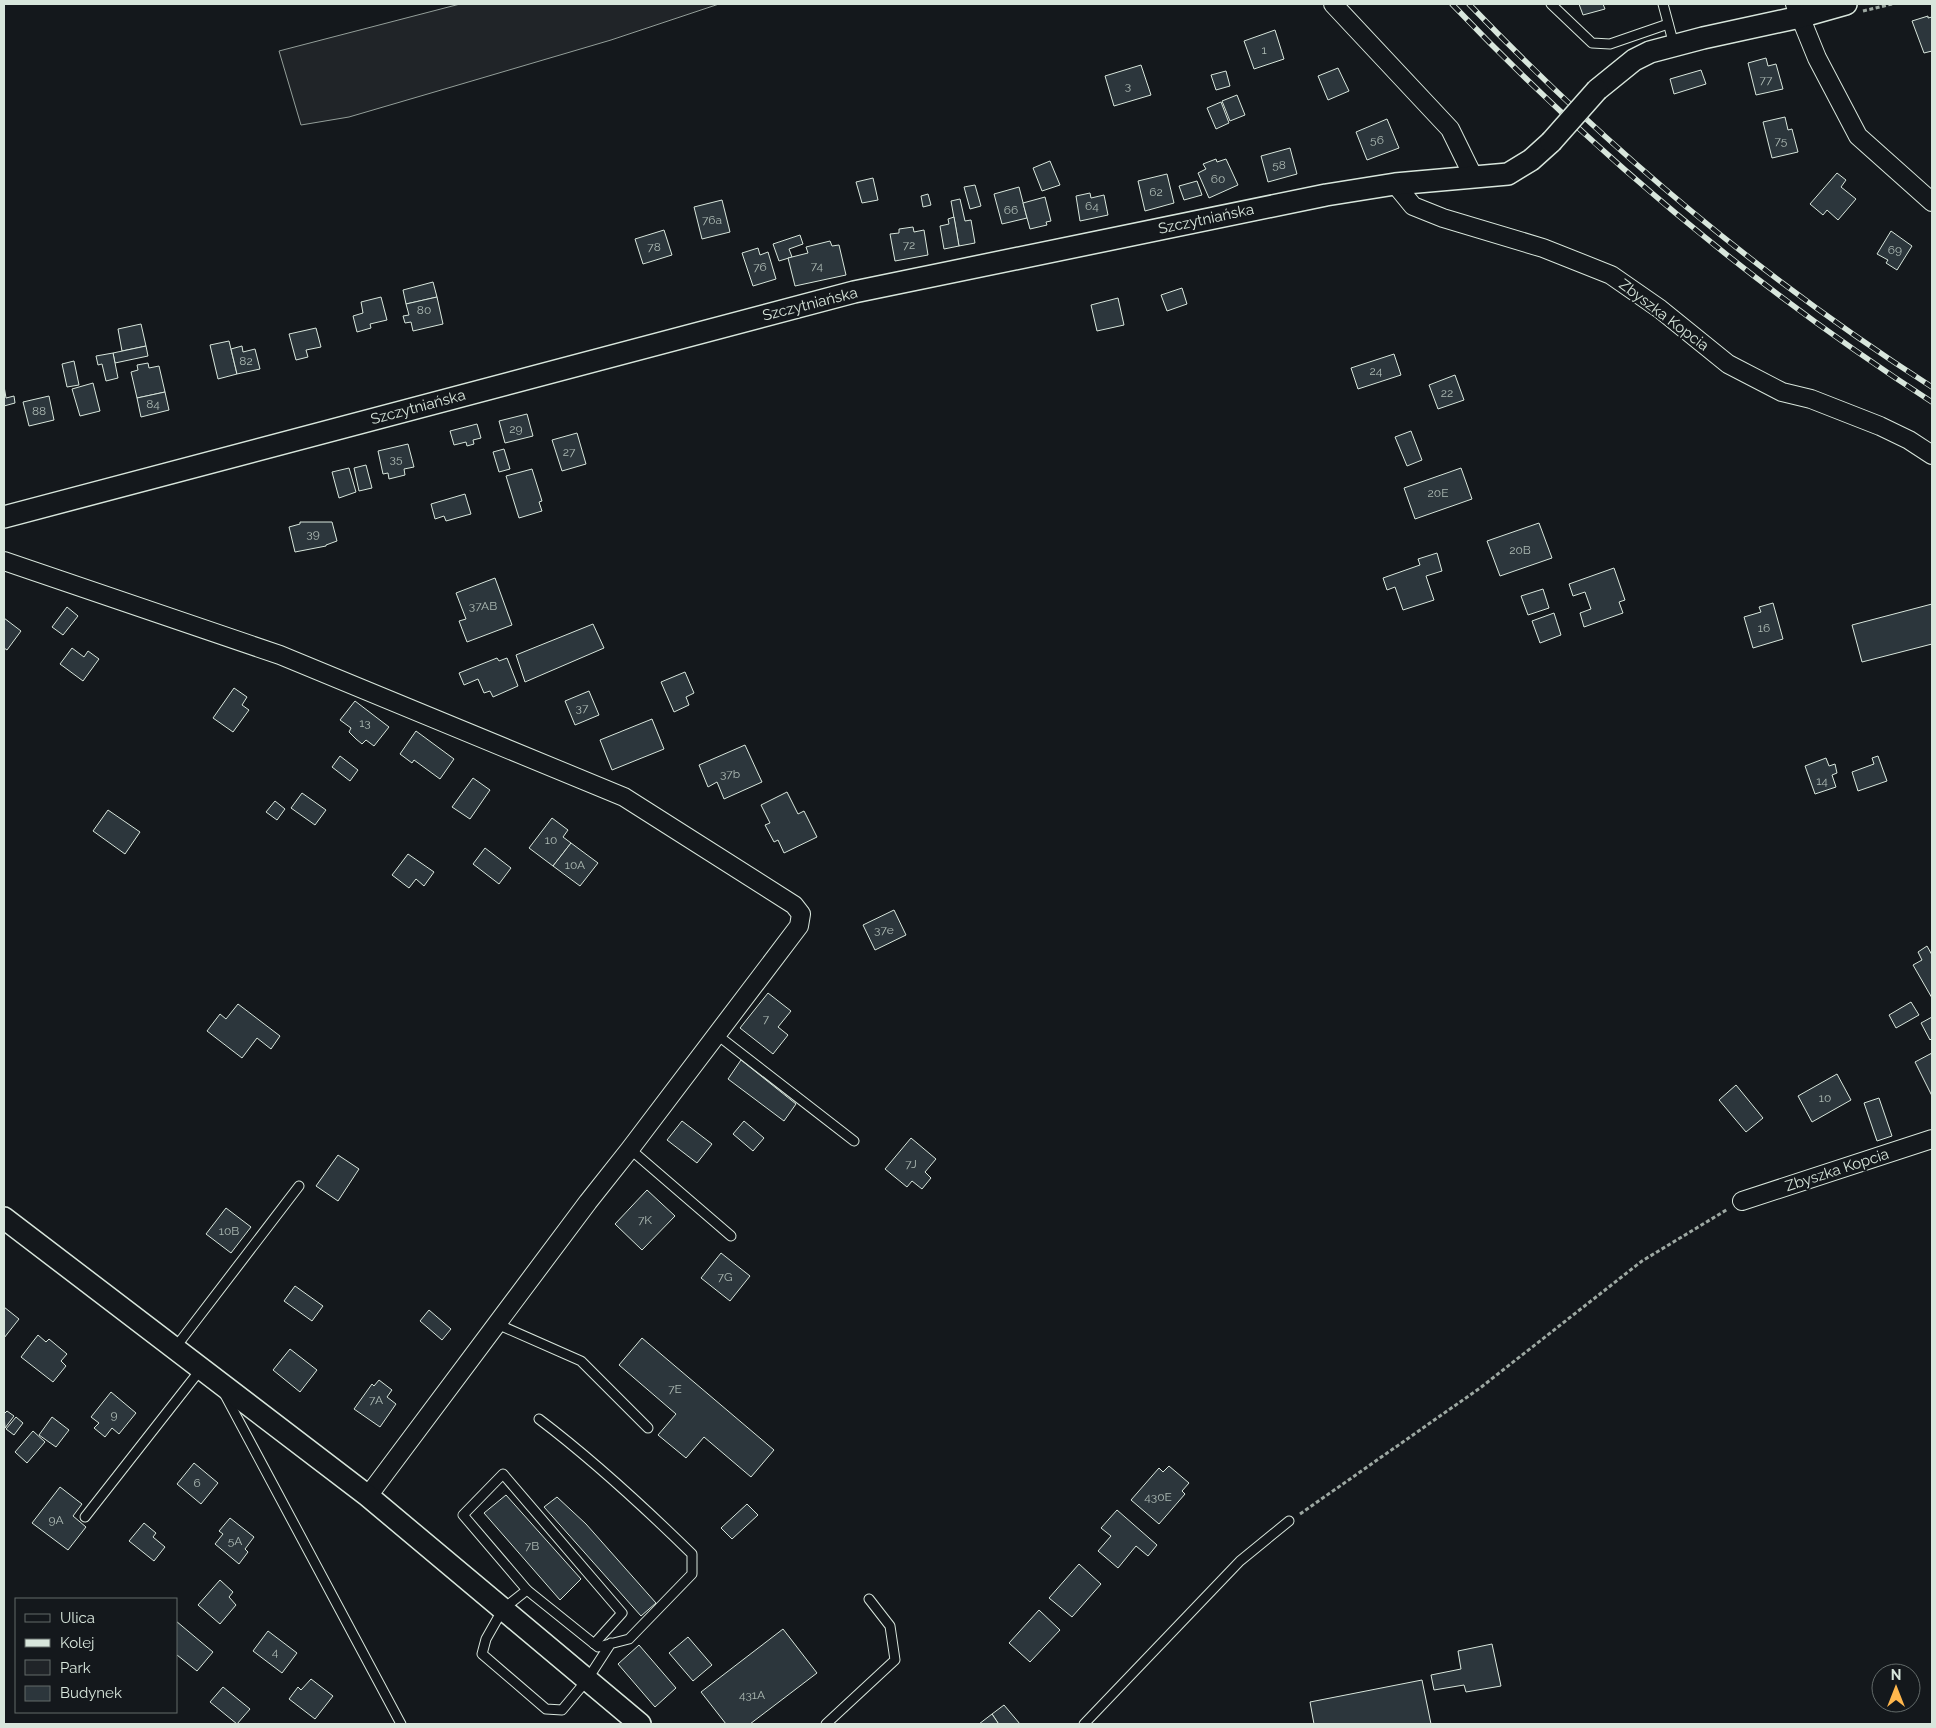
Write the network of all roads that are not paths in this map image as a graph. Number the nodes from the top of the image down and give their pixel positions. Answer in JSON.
{"nodes":[{"id":1,"x":1333,"y":4,"type":"edge"},
{"id":2,"x":1551,"y":4,"type":"edge"},
{"id":3,"x":1663,"y":4,"type":"edge"},
{"id":4,"x":1846,"y":4,"type":"edge"},
{"id":5,"x":1797,"y":10,"type":"edge"},
{"id":6,"x":1668,"y":24,"type":"junction"},
{"id":7,"x":1674,"y":46,"type":"junction"},
{"id":8,"x":1474,"y":178,"type":"junction"},
{"id":9,"x":1395,"y":184,"type":"junction"},
{"id":10,"x":1932,"y":202,"type":"edge"},
{"id":11,"x":1932,"y":455,"type":"edge"},
{"id":12,"x":4,"y":517,"type":"edge"},
{"id":13,"x":4,"y":561,"type":"edge"},
{"id":14,"x":716,"y":1034,"type":"junction"},
{"id":15,"x":1932,"y":1139,"type":"edge"},
{"id":16,"x":854,"y":1141,"type":"dead end"},
{"id":17,"x":630,"y":1149,"type":"junction"},
{"id":18,"x":299,"y":1186,"type":"dead end"},
{"id":19,"x":1742,"y":1201,"type":"road end"},
{"id":20,"x":4,"y":1218,"type":"edge"},
{"id":21,"x":731,"y":1236,"type":"dead end"},
{"id":22,"x":497,"y":1324,"type":"junction"},
{"id":23,"x":174,"y":1348,"type":"junction"},
{"id":24,"x":201,"y":1369,"type":"junction"},
{"id":25,"x":218,"y":1382,"type":"junction"},
{"id":26,"x":539,"y":1419,"type":"dead end"},
{"id":27,"x":648,"y":1428,"type":"dead end"},
{"id":28,"x":368,"y":1496,"type":"junction"},
{"id":29,"x":85,"y":1517,"type":"dead end"},
{"id":30,"x":1290,"y":1521,"type":"road end"},
{"id":31,"x":527,"y":1590,"type":"junction"},
{"id":32,"x":869,"y":1599,"type":"dead end"},
{"id":33,"x":503,"y":1609,"type":"junction"},
{"id":34,"x":611,"y":1643,"type":"junction"},
{"id":35,"x":594,"y":1644,"type":"junction"},
{"id":36,"x":587,"y":1680,"type":"junction"},
{"id":37,"x":401,"y":1724,"type":"edge"},
{"id":38,"x":640,"y":1724,"type":"edge"},
{"id":39,"x":826,"y":1724,"type":"edge"},
{"id":40,"x":1084,"y":1724,"type":"edge"}],
"edges":[{"from":1,"to":8,"type":"street"},
{"from":2,"to":6,"type":"lane"},
{"from":3,"to":6,"type":"lane"},
{"from":4,"to":5,"type":"street"},
{"from":5,"to":7,"type":"street","name":"Szczytniańska"},
{"from":5,"to":10,"type":"street"},
{"from":6,"to":7,"type":"lane"},
{"from":7,"to":8,"type":"street","name":"Szczytniańska","bridge":true},
{"from":8,"to":9,"type":"street","name":"Szczytniańska"},
{"from":9,"to":11,"type":"street","name":"Zbyszka Kopcia"},
{"from":9,"to":12,"type":"street","name":"Szczytniańska"},
{"from":13,"to":14,"type":"street"},
{"from":14,"to":16,"type":"lane"},
{"from":14,"to":17,"type":"street"},
{"from":15,"to":19,"type":"street","name":"Zbyszka Kopcia"},
{"from":17,"to":21,"type":"lane"},
{"from":17,"to":22,"type":"street"},
{"from":18,"to":23,"type":"lane"},
{"from":20,"to":23,"type":"street"},
{"from":22,"to":27,"type":"lane"},
{"from":22,"to":28,"type":"street"},
{"from":23,"to":24,"type":"street"},
{"from":24,"to":25,"type":"street"},
{"from":24,"to":29,"type":"lane"},
{"from":25,"to":28,"type":"street"},
{"from":25,"to":37,"type":"lane"},
{"from":26,"to":34,"type":"lane"},
{"from":28,"to":33,"type":"street"},
{"from":30,"to":40,"type":"lane"},
{"from":31,"to":33,"type":"lane"},
{"from":31,"to":35,"type":"lane"},
{"from":31,"to":35,"type":"lane"},
{"from":32,"to":39,"type":"lane"},
{"from":33,"to":36,"type":"street"},
{"from":33,"to":36,"type":"lane"},
{"from":34,"to":35,"type":"lane"},
{"from":34,"to":36,"type":"lane"},
{"from":36,"to":38,"type":"street"}]}
